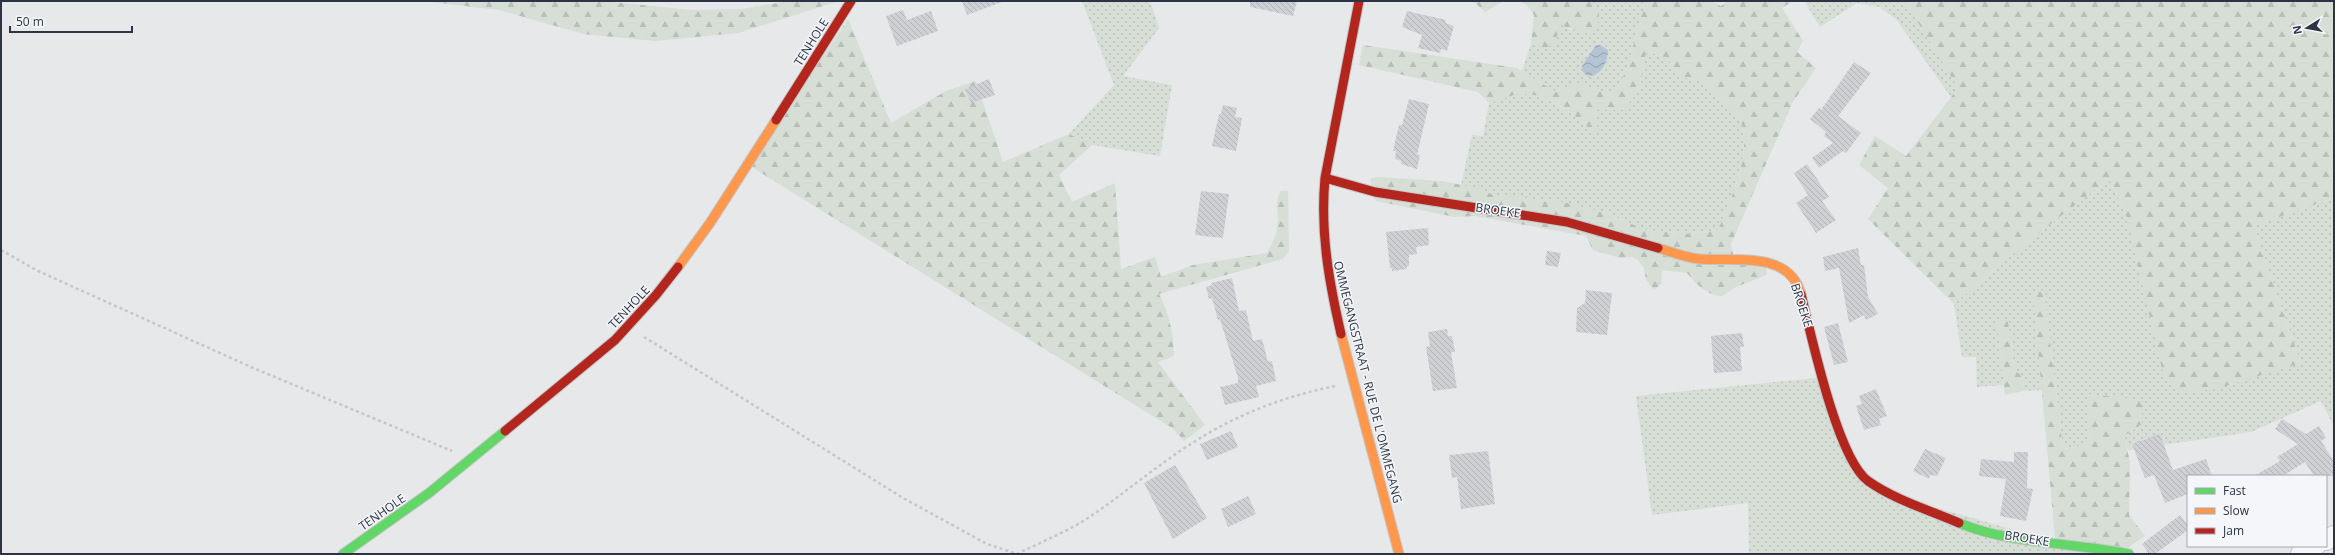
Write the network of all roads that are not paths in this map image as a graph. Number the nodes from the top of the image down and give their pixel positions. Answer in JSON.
{"nodes":[{"id":1,"x":851,"y":1,"type":"edge"},
{"id":2,"x":1359,"y":1,"type":"edge"},
{"id":3,"x":1325,"y":178,"type":"junction"},
{"id":4,"x":2314,"y":547,"type":"edge"},
{"id":5,"x":343,"y":554,"type":"edge"},
{"id":6,"x":1399,"y":554,"type":"edge"},
{"id":7,"x":2129,"y":554,"type":"edge"},
{"id":8,"x":2301,"y":554,"type":"edge"}],
"edges":[{"from":1,"to":5,"type":"street","name":"TENHOLE"},
{"from":2,"to":3,"type":"street","name":"OMMEGANGSTRAAT - RUE DE L'OMMEGANG"},
{"from":3,"to":6,"type":"street","name":"OMMEGANGSTRAAT - RUE DE L'OMMEGANG"},
{"from":3,"to":7,"type":"street","name":"BROEKE"},
{"from":4,"to":8,"type":"street"}]}
